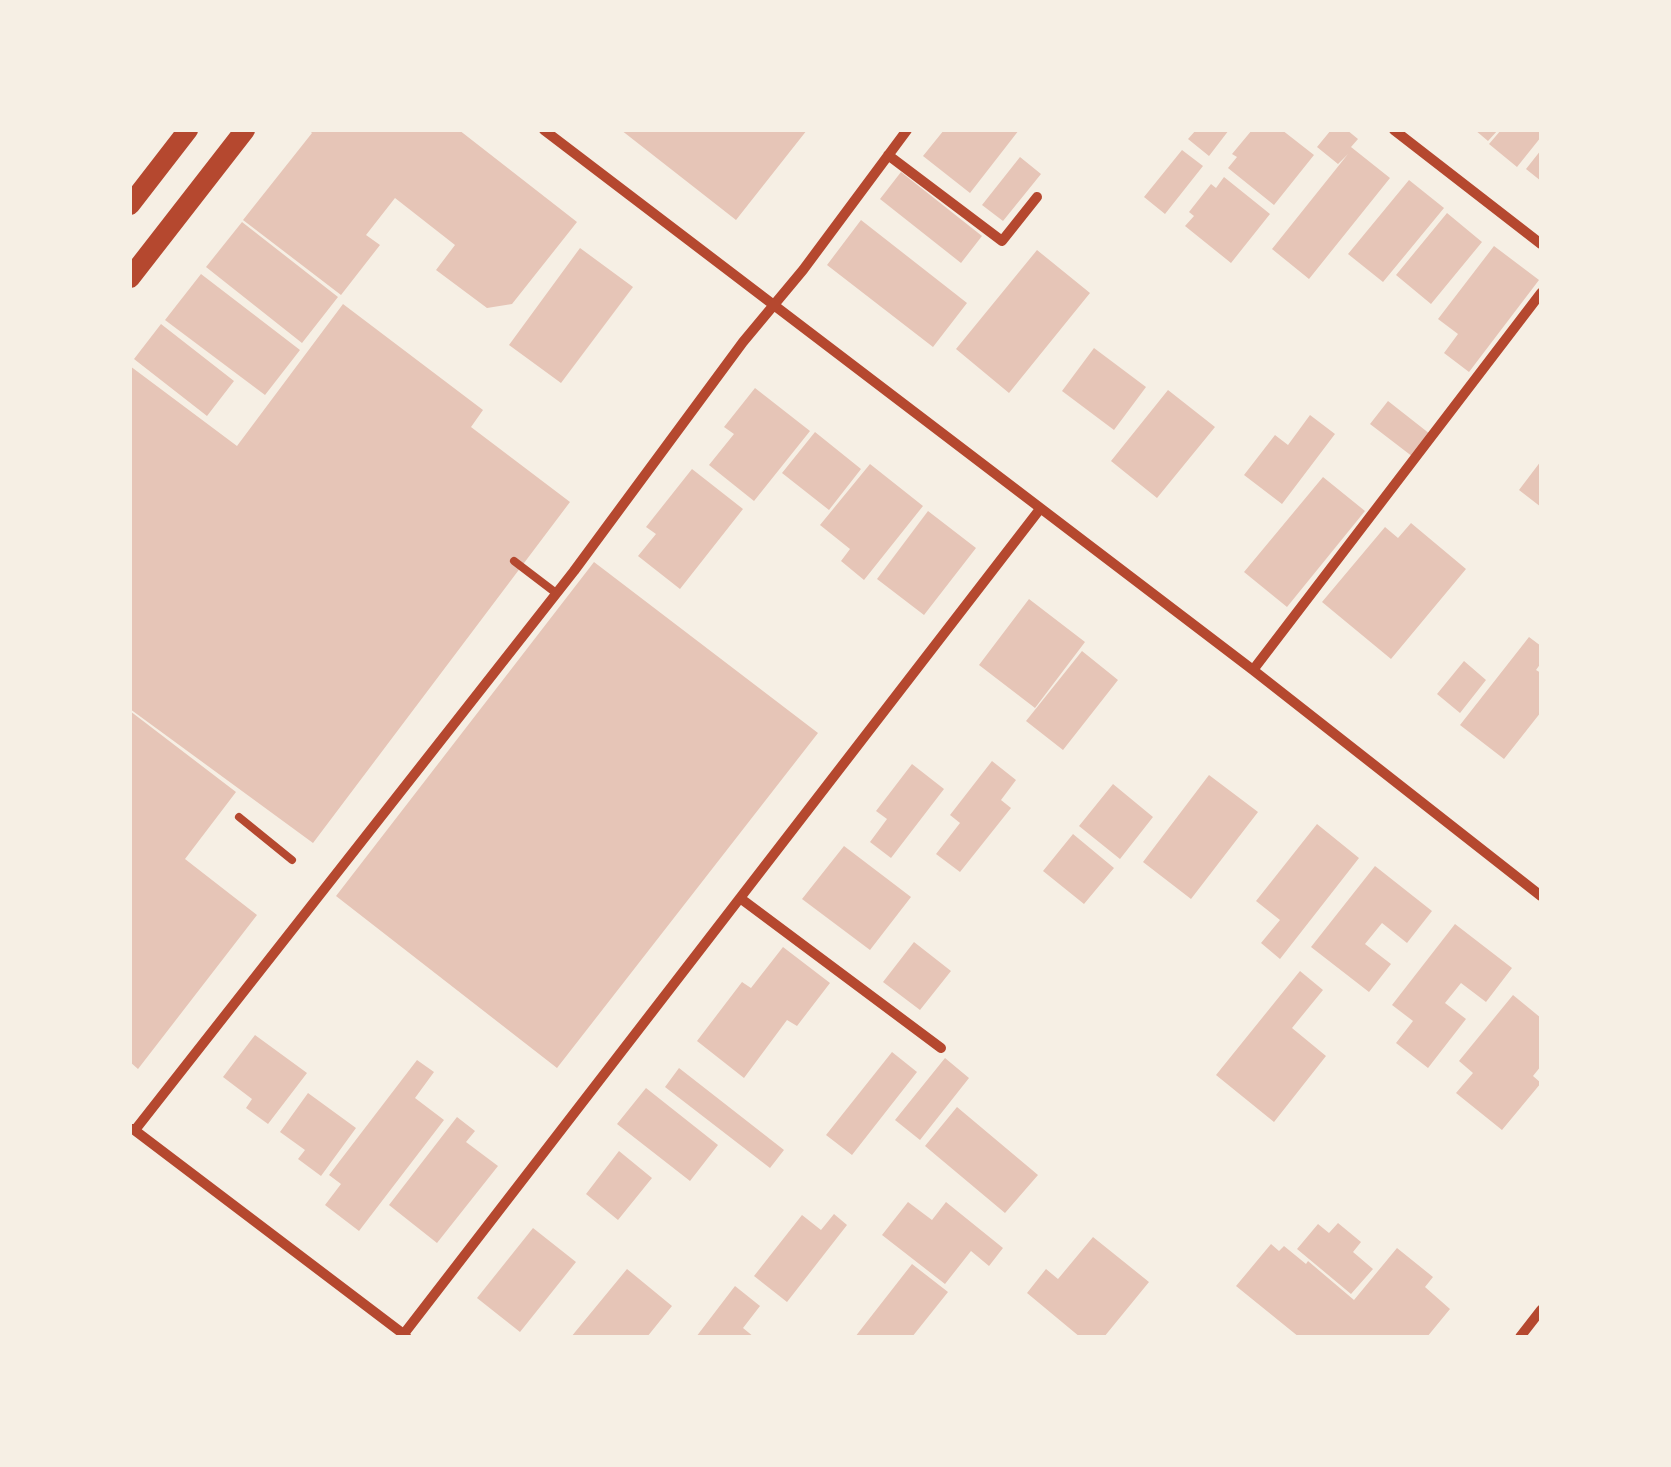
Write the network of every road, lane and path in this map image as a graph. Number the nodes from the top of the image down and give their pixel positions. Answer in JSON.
{"nodes":[{"id":1,"x":188,"y":130,"type":"edge"},
{"id":2,"x":245,"y":130,"type":"edge"},
{"id":3,"x":544,"y":130,"type":"edge"},
{"id":4,"x":907,"y":130,"type":"edge"},
{"id":5,"x":1394,"y":130,"type":"edge"},
{"id":6,"x":888,"y":155,"type":"junction"},
{"id":7,"x":1037,"y":197,"type":"dead end"},
{"id":8,"x":130,"y":205,"type":"edge"},
{"id":9,"x":1541,"y":244,"type":"edge"},
{"id":10,"x":130,"y":278,"type":"edge"},
{"id":11,"x":1541,"y":292,"type":"edge"},
{"id":12,"x":775,"y":303,"type":"junction"},
{"id":13,"x":1040,"y":509,"type":"junction"},
{"id":14,"x":514,"y":561,"type":"dead end"},
{"id":15,"x":556,"y":593,"type":"junction"},
{"id":16,"x":1253,"y":670,"type":"junction"},
{"id":17,"x":239,"y":817,"type":"dead end"},
{"id":18,"x":292,"y":860,"type":"dead end"},
{"id":19,"x":1541,"y":896,"type":"edge"},
{"id":20,"x":740,"y":898,"type":"junction"},
{"id":21,"x":940,"y":1048,"type":"dead end"},
{"id":22,"x":132,"y":1128,"type":"edge"},
{"id":23,"x":1541,"y":1310,"type":"edge"},
{"id":24,"x":405,"y":1336,"type":"edge"},
{"id":25,"x":1520,"y":1337,"type":"edge"}],
"edges":[{"from":1,"to":8,"type":"main road"},
{"from":2,"to":10,"type":"main road"},
{"from":3,"to":12,"type":"street"},
{"from":4,"to":6,"type":"street"},
{"from":5,"to":9,"type":"street"},
{"from":6,"to":7,"type":"street"},
{"from":6,"to":12,"type":"street"},
{"from":11,"to":16,"type":"street"},
{"from":12,"to":13,"type":"street"},
{"from":12,"to":15,"type":"street"},
{"from":13,"to":16,"type":"street"},
{"from":13,"to":20,"type":"street"},
{"from":14,"to":15,"type":"lane"},
{"from":15,"to":22,"type":"street"},
{"from":16,"to":19,"type":"street"},
{"from":17,"to":18,"type":"lane"},
{"from":20,"to":21,"type":"street"},
{"from":20,"to":24,"type":"street"},
{"from":22,"to":24,"type":"street"},
{"from":23,"to":25,"type":"street"}]}
